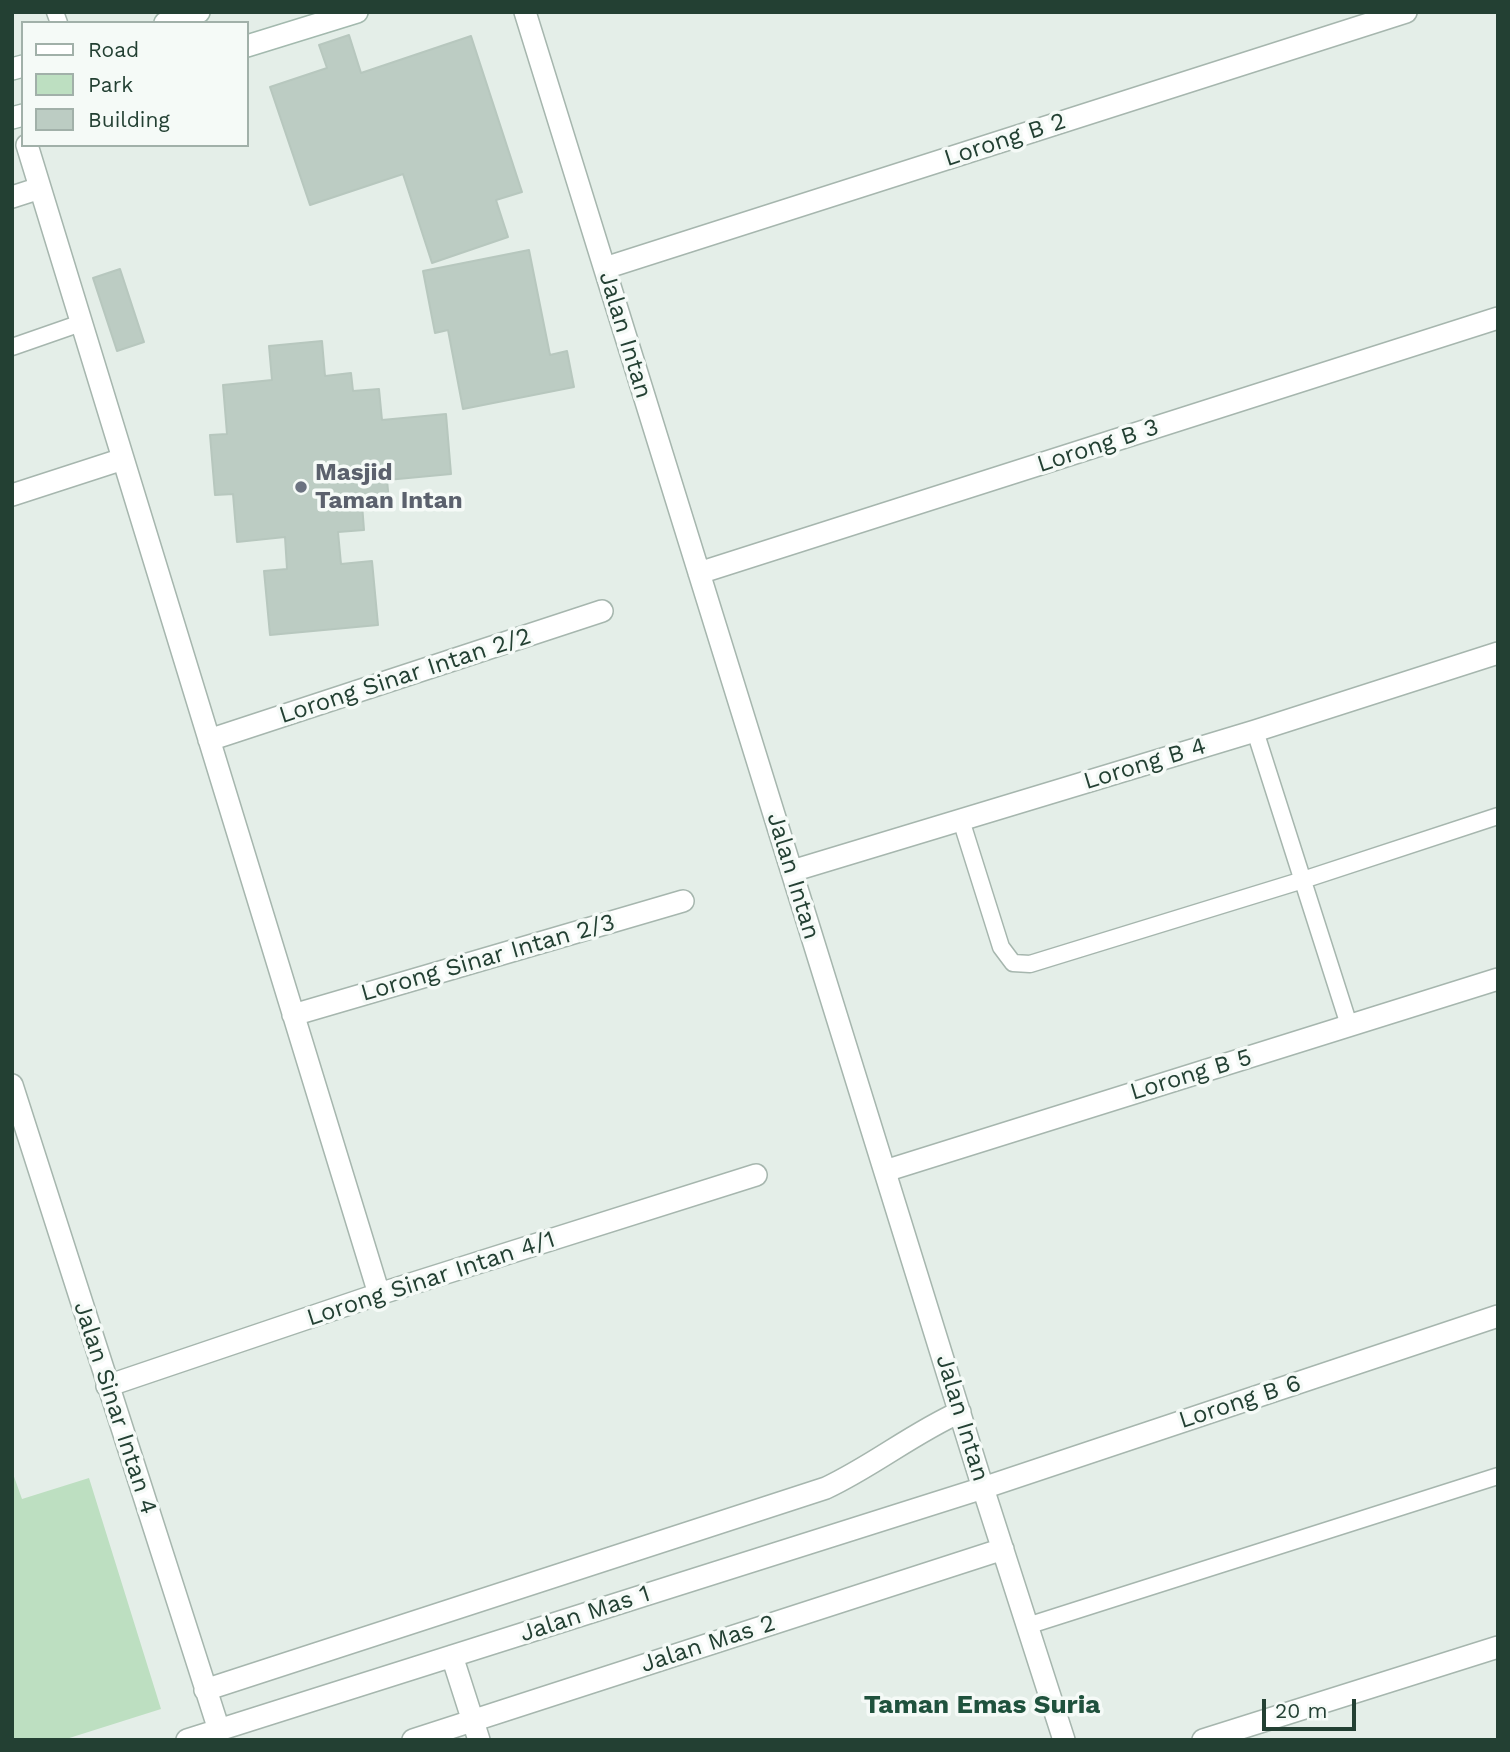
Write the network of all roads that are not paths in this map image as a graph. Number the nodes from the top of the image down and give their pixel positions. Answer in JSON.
{"nodes":[{"id":1,"x":199,"y":12,"type":"edge"},
{"id":2,"x":357,"y":12,"type":"edge"},
{"id":3,"x":525,"y":12,"type":"edge"},
{"id":4,"x":1406,"y":12,"type":"edge"},
{"id":5,"x":170,"y":21,"type":"edge"},
{"id":6,"x":248,"y":46,"type":"edge"},
{"id":7,"x":28,"y":147,"type":"edge"},
{"id":8,"x":40,"y":188,"type":"junction"},
{"id":9,"x":12,"y":197,"type":"edge"},
{"id":10,"x":605,"y":268,"type":"junction"},
{"id":11,"x":1498,"y":318,"type":"edge"},
{"id":12,"x":82,"y":323,"type":"junction"},
{"id":13,"x":12,"y":347,"type":"edge"},
{"id":14,"x":123,"y":459,"type":"junction"},
{"id":15,"x":12,"y":495,"type":"edge"},
{"id":16,"x":699,"y":573,"type":"junction"},
{"id":17,"x":601,"y":611,"type":"dead end"},
{"id":18,"x":1498,"y":653,"type":"edge"},
{"id":19,"x":1255,"y":731,"type":"junction"},
{"id":20,"x":209,"y":740,"type":"junction"},
{"id":21,"x":1498,"y":816,"type":"edge"},
{"id":22,"x":961,"y":820,"type":"junction"},
{"id":23,"x":792,"y":871,"type":"junction"},
{"id":24,"x":1303,"y":880,"type":"junction"},
{"id":25,"x":683,"y":901,"type":"dead end"},
{"id":26,"x":1498,"y":979,"type":"edge"},
{"id":27,"x":293,"y":1015,"type":"junction"},
{"id":28,"x":1349,"y":1026,"type":"junction"},
{"id":29,"x":12,"y":1085,"type":"edge"},
{"id":30,"x":885,"y":1171,"type":"junction"},
{"id":31,"x":756,"y":1175,"type":"dead end"},
{"id":32,"x":379,"y":1294,"type":"junction"},
{"id":33,"x":1498,"y":1316,"type":"edge"},
{"id":34,"x":107,"y":1386,"type":"junction"},
{"id":35,"x":960,"y":1412,"type":"junction"},
{"id":36,"x":1498,"y":1476,"type":"edge"},
{"id":37,"x":983,"y":1488,"type":"junction"},
{"id":38,"x":1003,"y":1549,"type":"junction"},
{"id":39,"x":1027,"y":1626,"type":"junction"},
{"id":40,"x":1498,"y":1647,"type":"edge"},
{"id":41,"x":452,"y":1656,"type":"junction"},
{"id":42,"x":205,"y":1690,"type":"junction"},
{"id":43,"x":219,"y":1730,"type":"junction"},
{"id":44,"x":476,"y":1730,"type":"edge"},
{"id":45,"x":187,"y":1740,"type":"edge"},
{"id":46,"x":413,"y":1740,"type":"edge"},
{"id":47,"x":1064,"y":1740,"type":"edge"},
{"id":48,"x":1203,"y":1740,"type":"edge"}],
"edges":[{"from":1,"to":5,"type":"street"},
{"from":2,"to":6,"type":"street"},
{"from":3,"to":10,"type":"street","name":"Jalan Intan"},
{"from":4,"to":10,"type":"street","name":"Lorong B 2"},
{"from":7,"to":8,"type":"street"},
{"from":8,"to":9,"type":"street"},
{"from":8,"to":12,"type":"street"},
{"from":10,"to":16,"type":"street","name":"Jalan Intan"},
{"from":11,"to":16,"type":"street","name":"Lorong B 3"},
{"from":12,"to":13,"type":"lane"},
{"from":12,"to":14,"type":"street"},
{"from":14,"to":15,"type":"street"},
{"from":14,"to":20,"type":"street"},
{"from":16,"to":23,"type":"street","name":"Jalan Intan"},
{"from":17,"to":20,"type":"street","name":"Lorong Sinar Intan 2/2"},
{"from":18,"to":19,"type":"street","name":"Lorong B 4"},
{"from":19,"to":22,"type":"street","name":"Lorong B 4"},
{"from":19,"to":24,"type":"lane"},
{"from":20,"to":27,"type":"street"},
{"from":21,"to":24,"type":"lane"},
{"from":22,"to":23,"type":"street","name":"Lorong B 4"},
{"from":22,"to":24,"type":"lane"},
{"from":23,"to":30,"type":"street","name":"Jalan Intan"},
{"from":24,"to":28,"type":"lane"},
{"from":25,"to":27,"type":"street","name":"Lorong Sinar Intan 2/3"},
{"from":26,"to":28,"type":"street","name":"Lorong B 5"},
{"from":27,"to":32,"type":"street"},
{"from":28,"to":30,"type":"street","name":"Lorong B 5"},
{"from":29,"to":34,"type":"street","name":"Jalan Sinar Intan 4"},
{"from":30,"to":35,"type":"street","name":"Jalan Intan"},
{"from":31,"to":32,"type":"street","name":"Lorong Sinar Intan 4/1"},
{"from":32,"to":34,"type":"street","name":"Lorong Sinar Intan 4/1"},
{"from":33,"to":37,"type":"street","name":"Lorong B 6"},
{"from":34,"to":42,"type":"street","name":"Jalan Sinar Intan 4"},
{"from":35,"to":37,"type":"street","name":"Jalan Intan"},
{"from":35,"to":42,"type":"street"},
{"from":36,"to":39,"type":"lane"},
{"from":37,"to":38,"type":"street","name":"Jalan Intan"},
{"from":37,"to":41,"type":"street","name":"Jalan Mas 1"},
{"from":38,"to":39,"type":"street","name":"Jalan Intan"},
{"from":38,"to":44,"type":"street","name":"Jalan Mas 2"},
{"from":39,"to":47,"type":"street","name":"Jalan Intan"},
{"from":40,"to":48,"type":"street"},
{"from":41,"to":43,"type":"street","name":"Jalan Mas 1"},
{"from":41,"to":44,"type":"street"},
{"from":42,"to":43,"type":"street","name":"Jalan Sinar Intan 4"},
{"from":43,"to":45,"type":"street","name":"Jalan Mas 1"},
{"from":44,"to":46,"type":"street","name":"Jalan Mas 2"}]}
